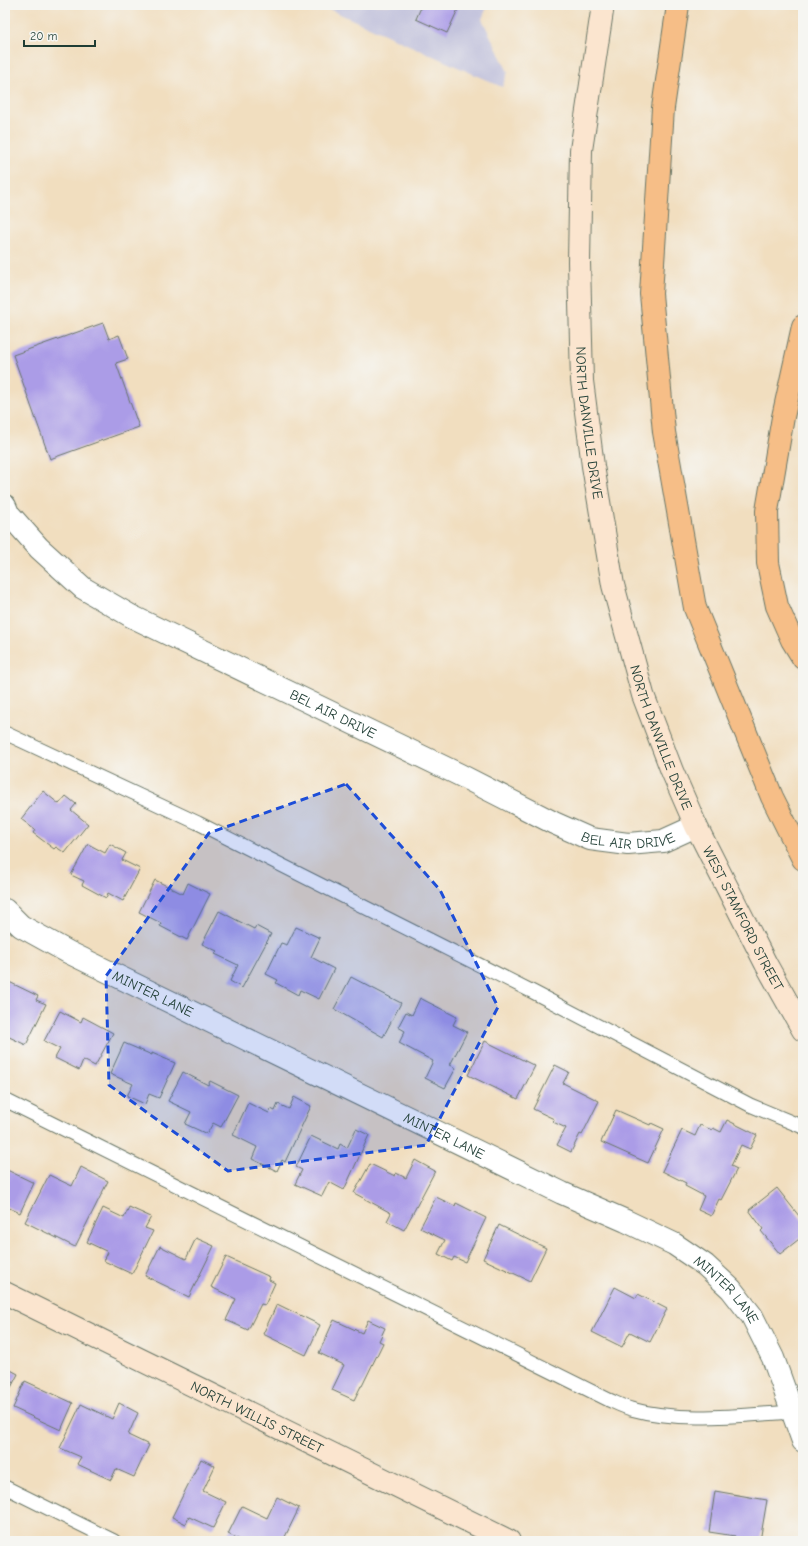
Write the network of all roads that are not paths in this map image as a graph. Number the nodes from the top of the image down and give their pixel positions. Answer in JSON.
{"nodes":[{"id":1,"x":603,"y":5,"type":"edge"},
{"id":2,"x":678,"y":5,"type":"edge"},
{"id":3,"x":803,"y":326,"type":"edge"},
{"id":4,"x":5,"y":506,"type":"edge"},
{"id":5,"x":803,"y":658,"type":"edge"},
{"id":6,"x":5,"y":733,"type":"edge"},
{"id":7,"x":696,"y":826,"type":"junction"},
{"id":8,"x":803,"y":859,"type":"edge"},
{"id":9,"x":5,"y":910,"type":"edge"},
{"id":10,"x":803,"y":1030,"type":"edge"},
{"id":11,"x":5,"y":1100,"type":"edge"},
{"id":12,"x":803,"y":1127,"type":"edge"},
{"id":13,"x":5,"y":1293,"type":"edge"},
{"id":14,"x":793,"y":1412,"type":"junction"},
{"id":15,"x":803,"y":1441,"type":"edge"},
{"id":16,"x":5,"y":1487,"type":"edge"},
{"id":17,"x":114,"y":1541,"type":"edge"},
{"id":18,"x":509,"y":1541,"type":"edge"}],
"edges":[{"from":1,"to":7,"type":"main road","name":"NORTH DANVILLE DRIVE"},
{"from":2,"to":8,"type":"highway"},
{"from":3,"to":5,"type":"highway"},
{"from":4,"to":7,"type":"street","name":"BEL AIR DRIVE"},
{"from":6,"to":12,"type":"lane"},
{"from":7,"to":10,"type":"main road","name":"WEST STAMFORD STREET"},
{"from":9,"to":14,"type":"street","name":"MINTER LANE"},
{"from":11,"to":14,"type":"lane"},
{"from":13,"to":18,"type":"main road","name":"NORTH WILLIS STREET"},
{"from":14,"to":15,"type":"street","name":"MINTER LANE"},
{"from":16,"to":17,"type":"lane"}]}
